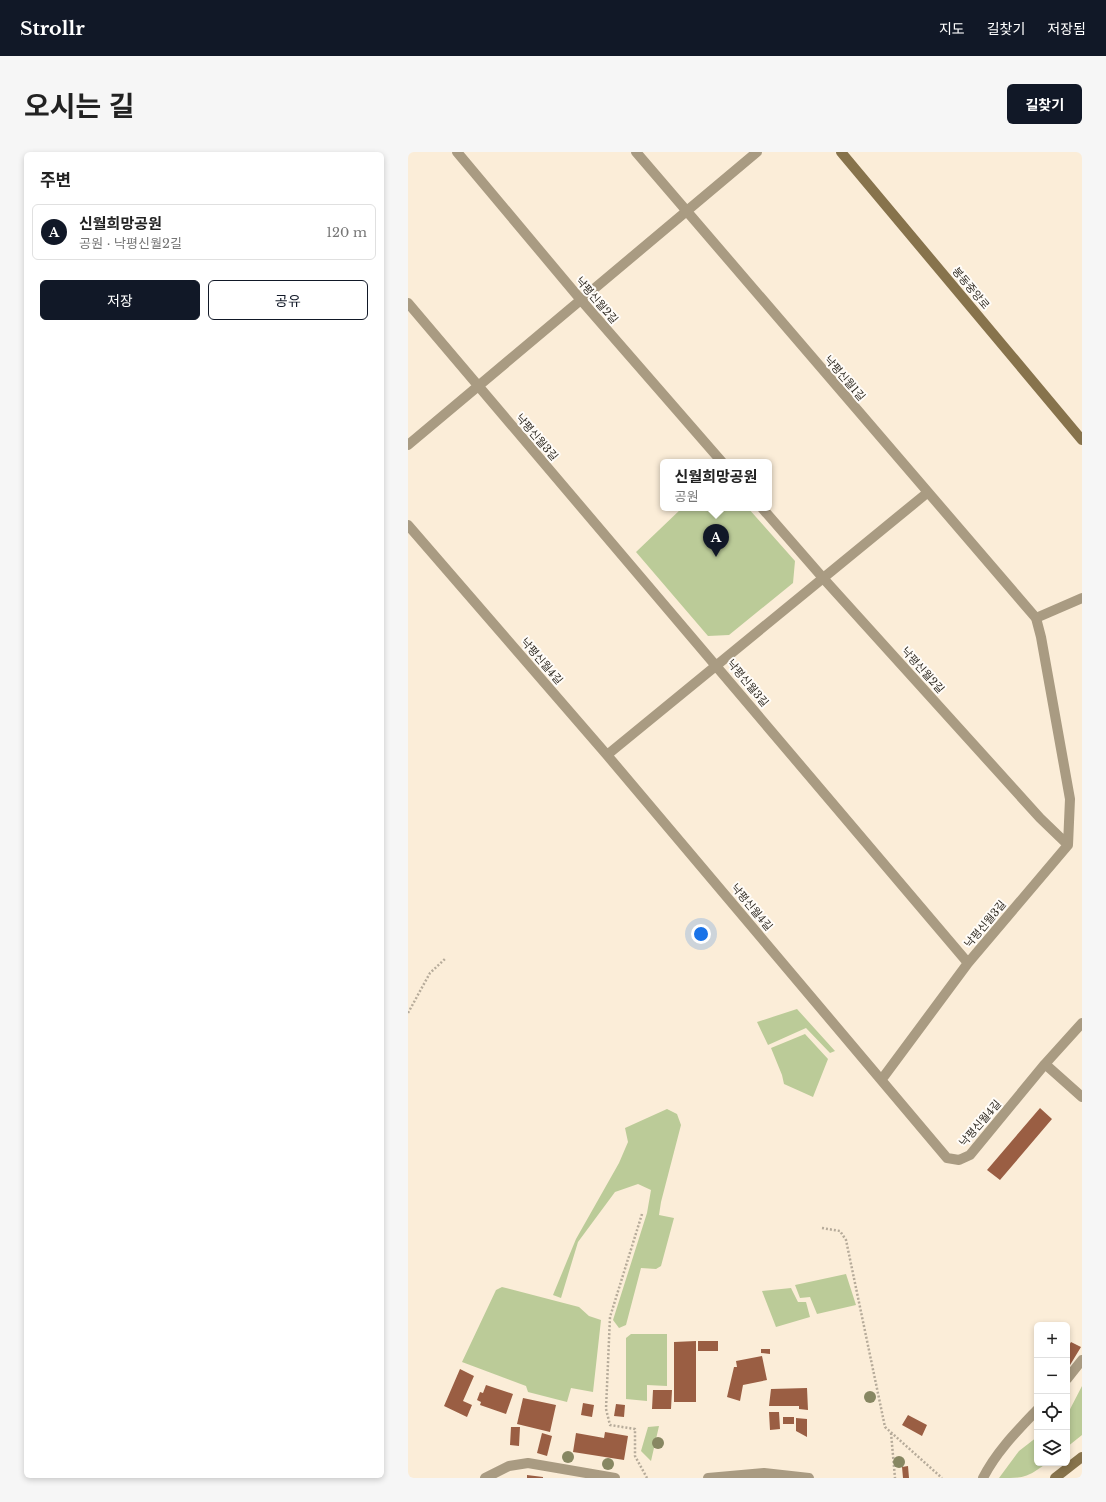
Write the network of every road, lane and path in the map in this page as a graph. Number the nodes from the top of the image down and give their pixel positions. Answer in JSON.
{"nodes":[{"id":1,"x":457,"y":152,"type":"edge"},
{"id":2,"x":636,"y":152,"type":"edge"},
{"id":3,"x":757,"y":152,"type":"edge"},
{"id":4,"x":841,"y":152,"type":"edge"},
{"id":5,"x":686,"y":212,"type":"junction"},
{"id":6,"x":581,"y":300,"type":"junction"},
{"id":7,"x":408,"y":303,"type":"edge"},
{"id":8,"x":478,"y":386,"type":"junction"},
{"id":9,"x":1082,"y":440,"type":"edge"},
{"id":10,"x":408,"y":445,"type":"edge"},
{"id":11,"x":719,"y":459,"type":"edge"},
{"id":12,"x":927,"y":493,"type":"junction"},
{"id":13,"x":765,"y":511,"type":"edge"},
{"id":14,"x":408,"y":525,"type":"edge"},
{"id":15,"x":823,"y":578,"type":"junction"},
{"id":16,"x":1082,"y":598,"type":"edge"},
{"id":17,"x":1036,"y":618,"type":"junction"},
{"id":18,"x":717,"y":665,"type":"junction"},
{"id":19,"x":607,"y":755,"type":"junction"},
{"id":20,"x":1068,"y":845,"type":"junction"},
{"id":21,"x":446,"y":958,"type":"dead end"},
{"id":22,"x":968,"y":963,"type":"junction"},
{"id":23,"x":408,"y":1013,"type":"edge"},
{"id":24,"x":1082,"y":1023,"type":"edge"},
{"id":25,"x":1045,"y":1064,"type":"junction"},
{"id":26,"x":882,"y":1079,"type":"junction"},
{"id":27,"x":1082,"y":1097,"type":"edge"},
{"id":28,"x":642,"y":1214,"type":"dead end"},
{"id":29,"x":822,"y":1228,"type":"dead end"},
{"id":30,"x":1082,"y":1360,"type":"edge"},
{"id":31,"x":1070,"y":1375,"type":"edge"},
{"id":32,"x":1034,"y":1413,"type":"edge"},
{"id":33,"x":891,"y":1433,"type":"junction"},
{"id":34,"x":1082,"y":1457,"type":"edge"},
{"id":35,"x":485,"y":1478,"type":"edge"},
{"id":36,"x":615,"y":1478,"type":"edge"},
{"id":37,"x":647,"y":1478,"type":"edge"},
{"id":38,"x":708,"y":1478,"type":"edge"},
{"id":39,"x":809,"y":1478,"type":"edge"},
{"id":40,"x":895,"y":1478,"type":"edge"},
{"id":41,"x":942,"y":1478,"type":"edge"},
{"id":42,"x":983,"y":1478,"type":"edge"},
{"id":43,"x":1055,"y":1478,"type":"edge"}],
"edges":[{"from":1,"to":6,"type":"street","name":"낙평신월2길"},
{"from":2,"to":5,"type":"street","name":"낙평신월1길"},
{"from":3,"to":5,"type":"street"},
{"from":4,"to":9,"type":"street","name":"봉동중앙로"},
{"from":5,"to":6,"type":"street"},
{"from":5,"to":12,"type":"street","name":"낙평신월1길"},
{"from":6,"to":8,"type":"street"},
{"from":6,"to":11,"type":"street","name":"낙평신월2길"},
{"from":7,"to":8,"type":"street","name":"낙평신월3길"},
{"from":8,"to":10,"type":"street"},
{"from":8,"to":18,"type":"street","name":"낙평신월3길"},
{"from":12,"to":15,"type":"street"},
{"from":12,"to":17,"type":"street","name":"낙평신월1길"},
{"from":13,"to":15,"type":"street","name":"낙평신월2길"},
{"from":14,"to":19,"type":"street","name":"낙평신월4길"},
{"from":15,"to":18,"type":"street"},
{"from":15,"to":20,"type":"street","name":"낙평신월2길"},
{"from":16,"to":17,"type":"street"},
{"from":17,"to":20,"type":"street"},
{"from":18,"to":19,"type":"street"},
{"from":18,"to":22,"type":"street","name":"낙평신월3길"},
{"from":19,"to":26,"type":"street","name":"낙평신월4길"},
{"from":20,"to":22,"type":"street","name":"낙평신월3길"},
{"from":21,"to":23,"type":"path"},
{"from":22,"to":26,"type":"street"},
{"from":24,"to":25,"type":"street","name":"낙평신월4길"},
{"from":25,"to":26,"type":"street","name":"낙평신월4길"},
{"from":25,"to":27,"type":"street"},
{"from":28,"to":37,"type":"path"},
{"from":29,"to":33,"type":"path"},
{"from":30,"to":31,"type":"street"},
{"from":32,"to":42,"type":"street"},
{"from":33,"to":40,"type":"path"},
{"from":33,"to":41,"type":"path"},
{"from":34,"to":43,"type":"street"},
{"from":35,"to":36,"type":"street"},
{"from":38,"to":39,"type":"street"}]}
